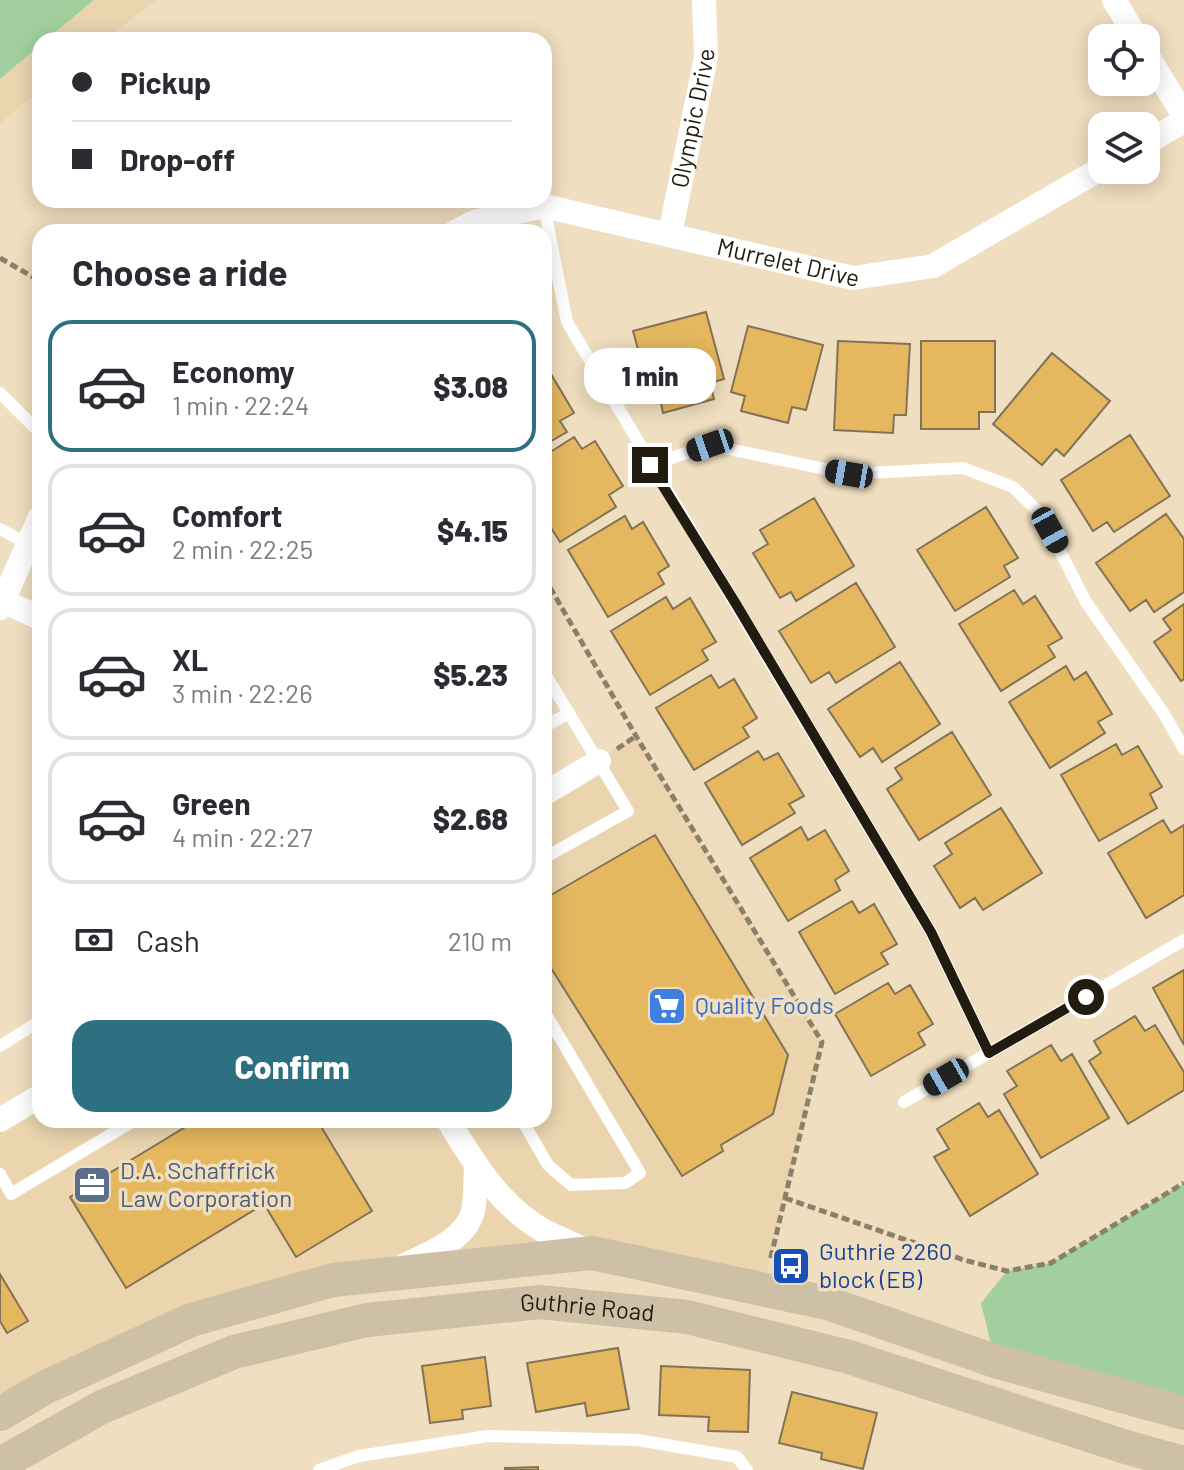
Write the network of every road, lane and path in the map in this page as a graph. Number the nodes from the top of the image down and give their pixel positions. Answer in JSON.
{"nodes":[{"id":1,"x":704,"y":0,"type":"edge"},
{"id":2,"x":1114,"y":0,"type":"edge"},
{"id":3,"x":1129,"y":24,"type":"edge"},
{"id":4,"x":1160,"y":77,"type":"edge"},
{"id":5,"x":1184,"y":118,"type":"edge"},
{"id":6,"x":1160,"y":134,"type":"edge"},
{"id":7,"x":1088,"y":176,"type":"edge"},
{"id":8,"x":535,"y":208,"type":"edge"},
{"id":9,"x":552,"y":208,"type":"edge"},
{"id":10,"x":470,"y":224,"type":"edge"},
{"id":11,"x":670,"y":234,"type":"junction"},
{"id":12,"x":552,"y":246,"type":"edge"},
{"id":13,"x":0,"y":258,"type":"edge"},
{"id":14,"x":32,"y":276,"type":"edge"},
{"id":15,"x":0,"y":393,"type":"edge"},
{"id":16,"x":32,"y":425,"type":"edge"},
{"id":17,"x":650,"y":465,"type":"junction"},
{"id":18,"x":0,"y":529,"type":"edge"},
{"id":19,"x":32,"y":535,"type":"edge"},
{"id":20,"x":28,"y":544,"type":"junction"},
{"id":21,"x":552,"y":591,"type":"edge"},
{"id":22,"x":2,"y":605,"type":"edge"},
{"id":23,"x":32,"y":615,"type":"edge"},
{"id":24,"x":552,"y":685,"type":"edge"},
{"id":25,"x":569,"y":713,"type":"junction"},
{"id":26,"x":552,"y":723,"type":"edge"},
{"id":27,"x":1184,"y":749,"type":"edge"},
{"id":28,"x":599,"y":761,"type":"junction"},
{"id":29,"x":552,"y":789,"type":"edge"},
{"id":30,"x":552,"y":854,"type":"edge"},
{"id":31,"x":1184,"y":940,"type":"edge"},
{"id":32,"x":552,"y":1024,"type":"edge"},
{"id":33,"x":32,"y":1026,"type":"edge"},
{"id":34,"x":0,"y":1046,"type":"edge"},
{"id":35,"x":989,"y":1053,"type":"junction"},
{"id":36,"x":32,"y":1101,"type":"edge"},
{"id":37,"x":904,"y":1102,"type":"dead end"},
{"id":38,"x":0,"y":1120,"type":"edge"},
{"id":39,"x":122,"y":1128,"type":"edge"},
{"id":40,"x":453,"y":1128,"type":"edge"},
{"id":41,"x":527,"y":1128,"type":"edge"},
{"id":42,"x":476,"y":1166,"type":"junction"},
{"id":43,"x":0,"y":1174,"type":"edge"},
{"id":44,"x":1184,"y":1183,"type":"edge"},
{"id":45,"x":785,"y":1198,"type":"junction"},
{"id":46,"x":592,"y":1253,"type":"junction"},
{"id":47,"x":391,"y":1273,"type":"junction"},
{"id":48,"x":763,"y":1289,"type":"junction"},
{"id":49,"x":4,"y":1410,"type":"edge"},
{"id":50,"x":1184,"y":1413,"type":"edge"},
{"id":51,"x":359,"y":1456,"type":"junction"},
{"id":52,"x":1184,"y":1463,"type":"edge"},
{"id":53,"x":0,"y":1464,"type":"edge"},
{"id":54,"x":319,"y":1470,"type":"edge"},
{"id":55,"x":363,"y":1470,"type":"edge"},
{"id":56,"x":747,"y":1470,"type":"edge"}],
"edges":[{"from":1,"to":11,"type":"street","name":"Olympic Drive"},
{"from":2,"to":3,"type":"street"},
{"from":4,"to":5,"type":"street"},
{"from":5,"to":6,"type":"street"},
{"from":7,"to":11,"type":"street","name":"Murrelet Drive"},
{"from":8,"to":10,"type":"street","name":"Murrelet Drive"},
{"from":9,"to":11,"type":"street","name":"Murrelet Drive"},
{"from":12,"to":17,"type":"lane"},
{"from":13,"to":14,"type":"path"},
{"from":15,"to":16,"type":"lane"},
{"from":17,"to":27,"type":"lane"},
{"from":17,"to":35,"type":"lane"},
{"from":18,"to":20,"type":"lane"},
{"from":19,"to":20,"type":"street"},
{"from":20,"to":22,"type":"street"},
{"from":21,"to":45,"type":"path"},
{"from":22,"to":23,"type":"street"},
{"from":24,"to":25,"type":"lane"},
{"from":25,"to":26,"type":"lane"},
{"from":25,"to":28,"type":"lane"},
{"from":28,"to":29,"type":"street"},
{"from":28,"to":30,"type":"lane"},
{"from":31,"to":35,"type":"lane"},
{"from":32,"to":41,"type":"lane"},
{"from":33,"to":34,"type":"lane"},
{"from":35,"to":37,"type":"lane"},
{"from":36,"to":38,"type":"street"},
{"from":39,"to":43,"type":"lane"},
{"from":40,"to":42,"type":"street"},
{"from":42,"to":46,"type":"street"},
{"from":42,"to":47,"type":"street"},
{"from":44,"to":45,"type":"path"},
{"from":45,"to":48,"type":"path"},
{"from":46,"to":47,"type":"main road","name":"Guthrie Road"},
{"from":46,"to":48,"type":"main road","name":"Guthrie Road"},
{"from":47,"to":49,"type":"main road","name":"Guthrie Road"},
{"from":48,"to":50,"type":"main road","name":"Guthrie Road"},
{"from":51,"to":54,"type":"lane"},
{"from":51,"to":55,"type":"lane"},
{"from":51,"to":56,"type":"lane"},
{"from":52,"to":53,"type":"main road","name":"Guthrie Road"}]}
